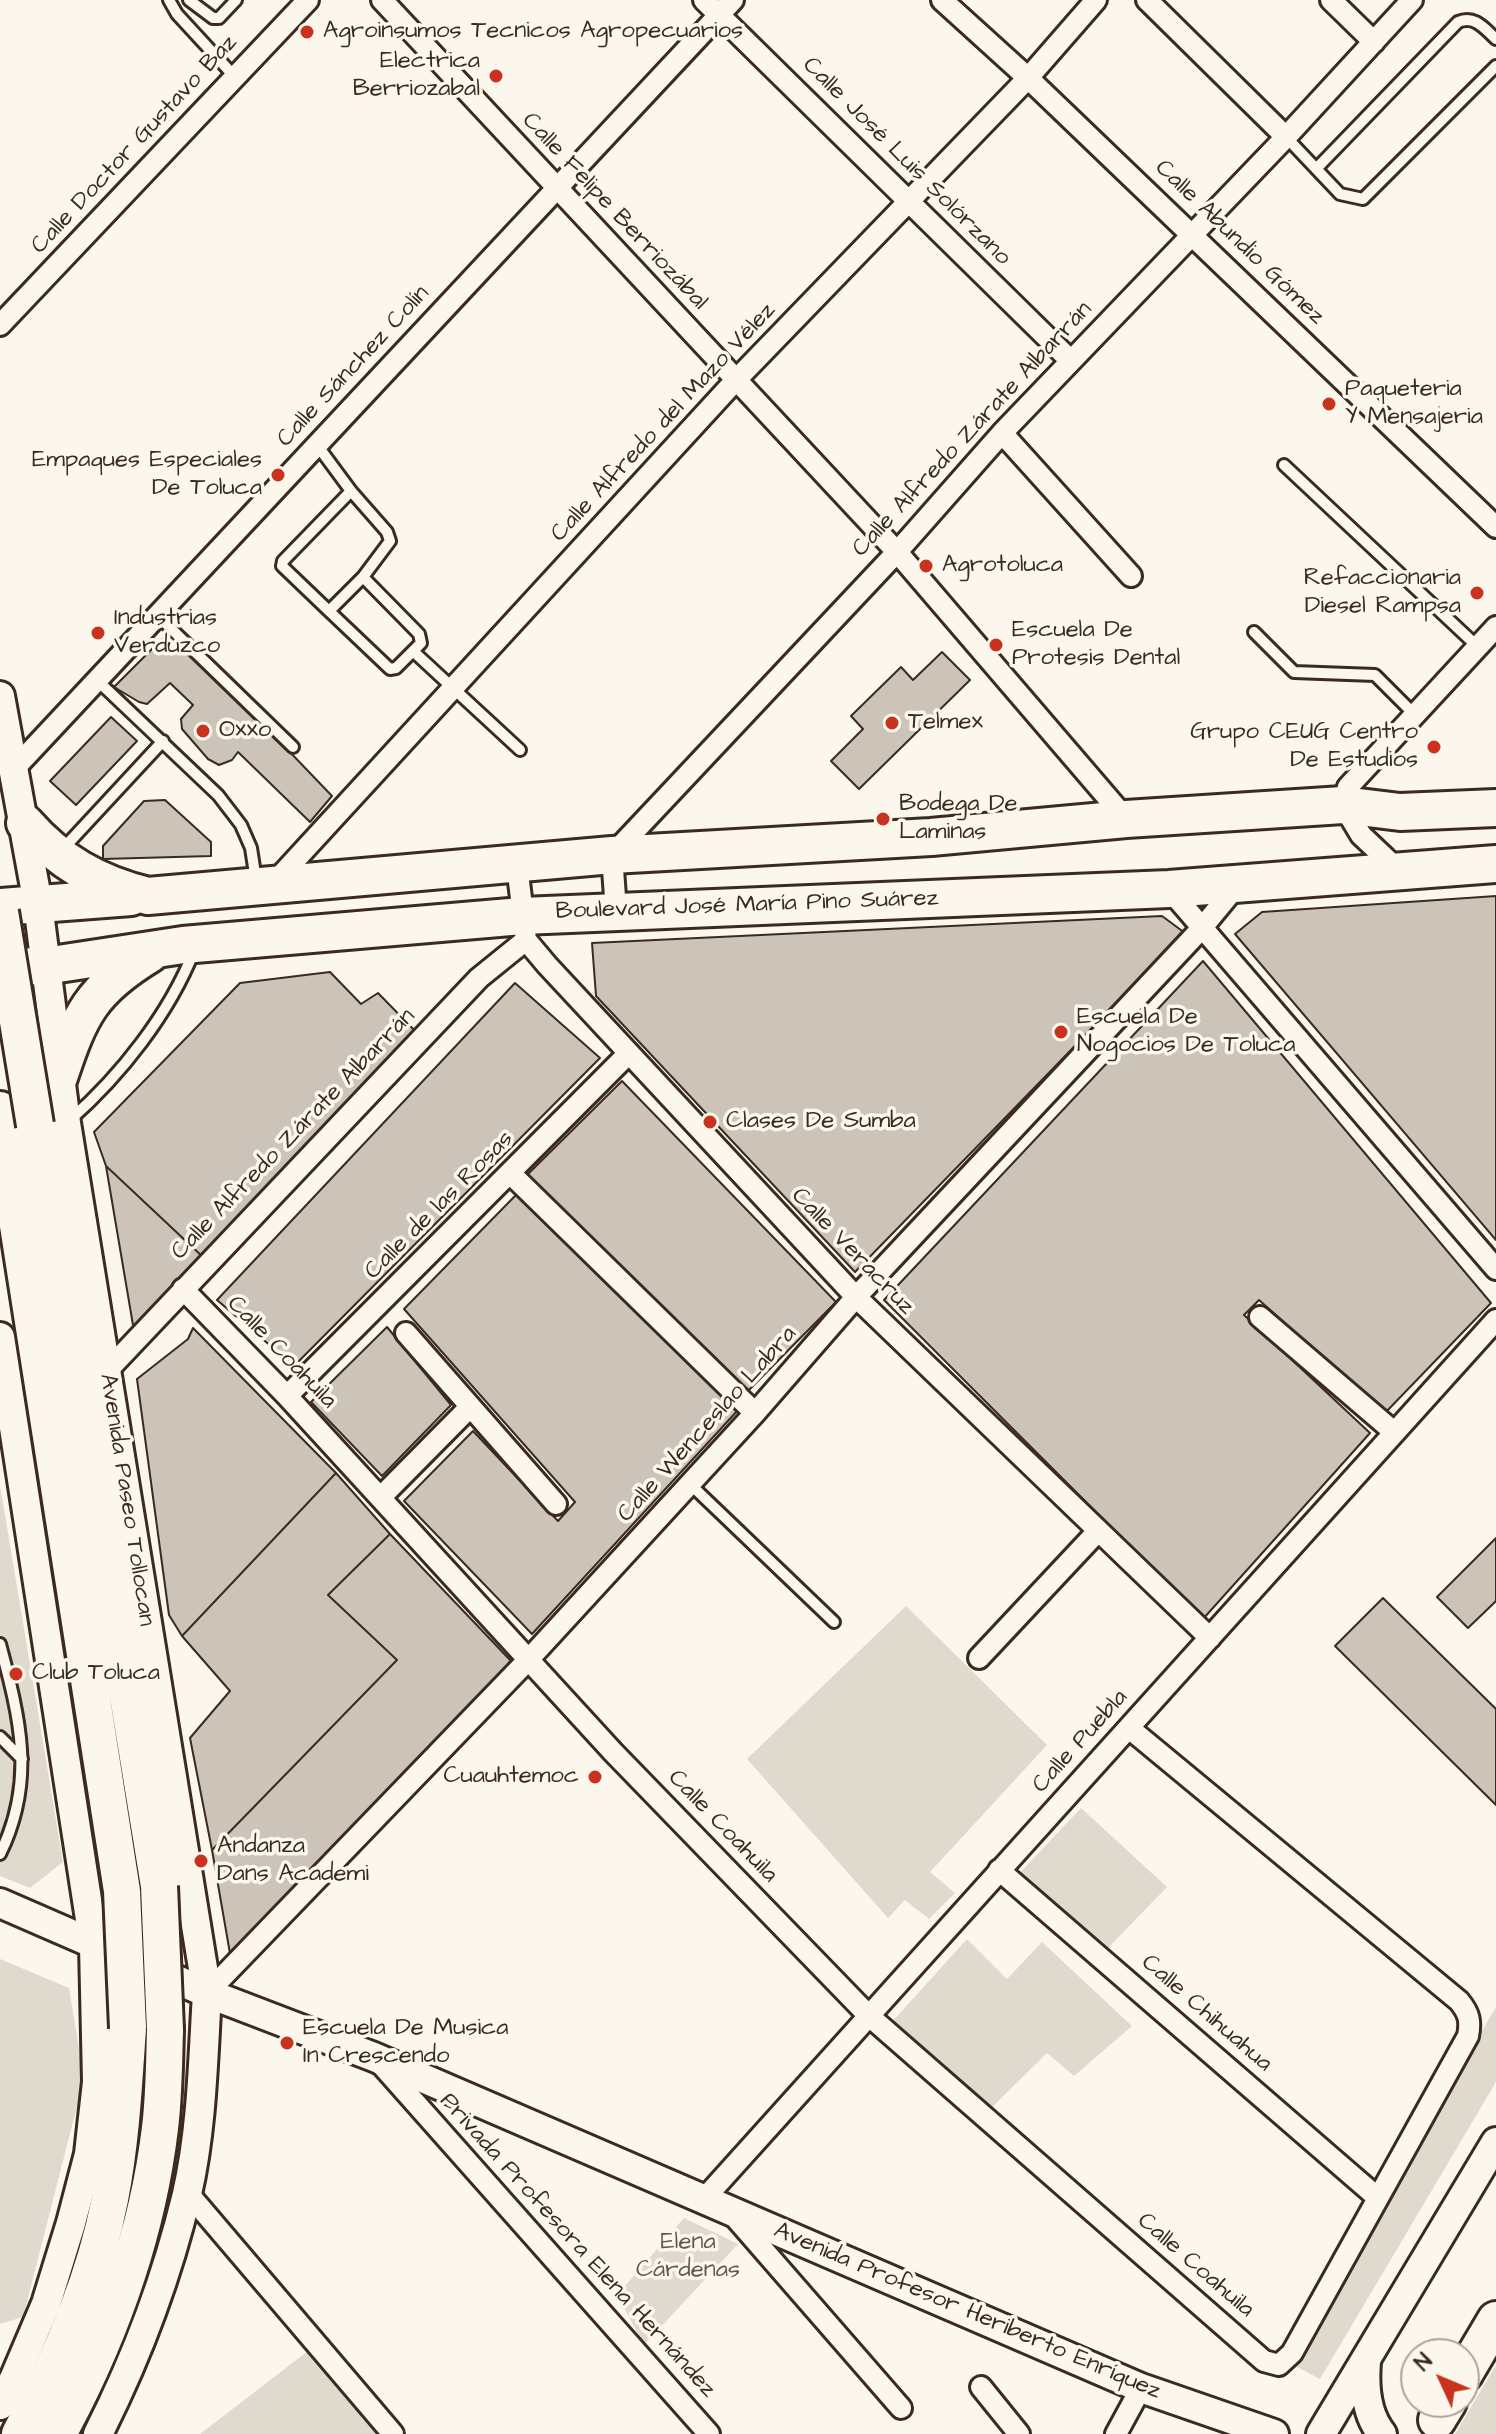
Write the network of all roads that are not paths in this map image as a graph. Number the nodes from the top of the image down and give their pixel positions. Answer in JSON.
{"nodes":[{"id":1,"x":169,"y":0,"type":"edge"},
{"id":2,"x":189,"y":0,"type":"edge"},
{"id":3,"x":236,"y":0,"type":"edge"},
{"id":4,"x":308,"y":0,"type":"edge"},
{"id":5,"x":382,"y":0,"type":"edge"},
{"id":6,"x":704,"y":0,"type":"edge"},
{"id":7,"x":942,"y":0,"type":"edge"},
{"id":8,"x":1096,"y":0,"type":"edge"},
{"id":9,"x":1147,"y":0,"type":"edge"},
{"id":10,"x":1331,"y":0,"type":"edge"},
{"id":11,"x":1412,"y":0,"type":"edge"},
{"id":12,"x":726,"y":7,"type":"edge"},
{"id":13,"x":1496,"y":39,"type":"edge"},
{"id":14,"x":1374,"y":42,"type":"junction"},
{"id":15,"x":1496,"y":66,"type":"edge"},
{"id":16,"x":235,"y":77,"type":"junction"},
{"id":17,"x":1028,"y":78,"type":"junction"},
{"id":18,"x":1286,"y":137,"type":"junction"},
{"id":19,"x":1316,"y":169,"type":"junction"},
{"id":20,"x":556,"y":188,"type":"junction"},
{"id":21,"x":911,"y":203,"type":"junction"},
{"id":22,"x":1191,"y":233,"type":"junction"},
{"id":23,"x":0,"y":325,"type":"edge"},
{"id":24,"x":1071,"y":361,"type":"junction"},
{"id":25,"x":735,"y":381,"type":"junction"},
{"id":26,"x":1002,"y":433,"type":"junction"},
{"id":27,"x":317,"y":445,"type":"junction"},
{"id":28,"x":1284,"y":465,"type":"dead end"},
{"id":29,"x":351,"y":491,"type":"junction"},
{"id":30,"x":1496,"y":527,"type":"edge"},
{"id":31,"x":897,"y":552,"type":"junction"},
{"id":32,"x":1131,"y":576,"type":"dead end"},
{"id":33,"x":363,"y":577,"type":"junction"},
{"id":34,"x":329,"y":611,"type":"junction"},
{"id":35,"x":158,"y":616,"type":"junction"},
{"id":36,"x":1496,"y":627,"type":"edge"},
{"id":37,"x":1254,"y":632,"type":"dead end"},
{"id":38,"x":1478,"y":647,"type":"junction"},
{"id":39,"x":414,"y":652,"type":"junction"},
{"id":40,"x":98,"y":681,"type":"junction"},
{"id":41,"x":452,"y":689,"type":"junction"},
{"id":42,"x":0,"y":696,"type":"edge"},
{"id":43,"x":1414,"y":714,"type":"junction"},
{"id":44,"x":163,"y":741,"type":"junction"},
{"id":45,"x":293,"y":747,"type":"dead end"},
{"id":46,"x":520,"y":750,"type":"dead end"},
{"id":47,"x":13,"y":770,"type":"junction"},
{"id":48,"x":1343,"y":805,"type":"junction"},
{"id":49,"x":1496,"y":808,"type":"edge"},
{"id":50,"x":1126,"y":819,"type":"junction"},
{"id":51,"x":16,"y":820,"type":"edge"},
{"id":52,"x":612,"y":855,"type":"junction"},
{"id":53,"x":57,"y":856,"type":"junction"},
{"id":54,"x":1496,"y":864,"type":"edge"},
{"id":55,"x":517,"y":865,"type":"junction"},
{"id":56,"x":1400,"y":872,"type":"junction"},
{"id":57,"x":1239,"y":883,"type":"junction"},
{"id":58,"x":265,"y":885,"type":"junction"},
{"id":59,"x":1169,"y":889,"type":"junction"},
{"id":60,"x":148,"y":896,"type":"junction"},
{"id":61,"x":38,"y":904,"type":"junction"},
{"id":62,"x":0,"y":910,"type":"edge"},
{"id":63,"x":616,"y":911,"type":"junction"},
{"id":64,"x":524,"y":928,"type":"junction"},
{"id":65,"x":1201,"y":929,"type":"junction"},
{"id":66,"x":179,"y":946,"type":"junction"},
{"id":67,"x":45,"y":966,"type":"junction"},
{"id":68,"x":0,"y":967,"type":"edge"},
{"id":69,"x":0,"y":1025,"type":"edge"},
{"id":70,"x":629,"y":1053,"type":"junction"},
{"id":71,"x":57,"y":1062,"type":"junction"},
{"id":72,"x":26,"y":1122,"type":"edge"},
{"id":73,"x":510,"y":1173,"type":"junction"},
{"id":74,"x":1496,"y":1269,"type":"edge"},
{"id":75,"x":183,"y":1289,"type":"junction"},
{"id":76,"x":856,"y":1297,"type":"junction"},
{"id":77,"x":1260,"y":1317,"type":"dead end"},
{"id":78,"x":1496,"y":1320,"type":"edge"},
{"id":79,"x":406,"y":1333,"type":"dead end"},
{"id":80,"x":0,"y":1337,"type":"edge"},
{"id":81,"x":105,"y":1373,"type":"junction"},
{"id":82,"x":287,"y":1396,"type":"junction"},
{"id":83,"x":470,"y":1407,"type":"junction"},
{"id":84,"x":755,"y":1413,"type":"junction"},
{"id":85,"x":7,"y":1424,"type":"edge"},
{"id":86,"x":1394,"y":1432,"type":"junction"},
{"id":87,"x":690,"y":1484,"type":"junction"},
{"id":88,"x":381,"y":1497,"type":"junction"},
{"id":89,"x":556,"y":1504,"type":"dead end"},
{"id":90,"x":1098,"y":1531,"type":"junction"},
{"id":91,"x":834,"y":1622,"type":"dead end"},
{"id":92,"x":1210,"y":1638,"type":"junction"},
{"id":93,"x":0,"y":1644,"type":"edge"},
{"id":94,"x":979,"y":1658,"type":"dead end"},
{"id":95,"x":529,"y":1659,"type":"junction"},
{"id":96,"x":0,"y":1671,"type":"edge"},
{"id":97,"x":10,"y":1683,"type":"junction"},
{"id":98,"x":1129,"y":1728,"type":"junction"},
{"id":99,"x":0,"y":1737,"type":"edge"},
{"id":100,"x":23,"y":1761,"type":"junction"},
{"id":101,"x":0,"y":1854,"type":"edge"},
{"id":102,"x":999,"y":1870,"type":"junction"},
{"id":103,"x":0,"y":1903,"type":"edge"},
{"id":104,"x":94,"y":1945,"type":"junction"},
{"id":105,"x":207,"y":1993,"type":"junction"},
{"id":106,"x":868,"y":2015,"type":"junction"},
{"id":107,"x":374,"y":2057,"type":"junction"},
{"id":108,"x":1496,"y":2142,"type":"edge"},
{"id":109,"x":187,"y":2192,"type":"junction"},
{"id":110,"x":1378,"y":2198,"type":"junction"},
{"id":111,"x":716,"y":2204,"type":"junction"},
{"id":112,"x":1496,"y":2320,"type":"edge"},
{"id":113,"x":1480,"y":2347,"type":"edge"},
{"id":114,"x":1366,"y":2361,"type":"junction"},
{"id":115,"x":7,"y":2372,"type":"edge"},
{"id":116,"x":981,"y":2387,"type":"dead end"},
{"id":117,"x":1141,"y":2388,"type":"junction"},
{"id":118,"x":0,"y":2405,"type":"edge"},
{"id":119,"x":901,"y":2408,"type":"dead end"},
{"id":120,"x":20,"y":2434,"type":"edge"},
{"id":121,"x":58,"y":2434,"type":"edge"},
{"id":122,"x":98,"y":2434,"type":"edge"},
{"id":123,"x":393,"y":2434,"type":"edge"},
{"id":124,"x":709,"y":2434,"type":"edge"},
{"id":125,"x":1019,"y":2434,"type":"edge"},
{"id":126,"x":1116,"y":2434,"type":"edge"},
{"id":127,"x":1274,"y":2434,"type":"edge"},
{"id":128,"x":1321,"y":2434,"type":"edge"},
{"id":129,"x":1382,"y":2434,"type":"edge"}],
"edges":[{"from":1,"to":16,"type":"lane"},
{"from":2,"to":3,"type":"lane"},
{"from":4,"to":16,"type":"street","name":"Calle Doctor Gustavo Baz"},
{"from":5,"to":20,"type":"street","name":"Calle Felipe Berriozábal"},
{"from":6,"to":12,"type":"street","name":"Calle José Luis Solórzano"},
{"from":7,"to":17,"type":"street","name":"Calle Abundio Gómez"},
{"from":8,"to":17,"type":"street","name":"Calle Alfredo del Mazo Vélez"},
{"from":9,"to":18,"type":"street"},
{"from":10,"to":14,"type":"street"},
{"from":11,"to":14,"type":"street","name":"Calle Alfredo Zárate Albarrán"},
{"from":12,"to":20,"type":"street","name":"Calle Sánchez Colín"},
{"from":12,"to":21,"type":"street","name":"Calle José Luis Solórzano"},
{"from":13,"to":19,"type":"lane"},
{"from":14,"to":18,"type":"street","name":"Calle Alfredo Zárate Albarrán"},
{"from":15,"to":19,"type":"lane"},
{"from":16,"to":23,"type":"street","name":"Calle Doctor Gustavo Baz"},
{"from":17,"to":21,"type":"street","name":"Calle Alfredo del Mazo Vélez"},
{"from":17,"to":22,"type":"street","name":"Calle Abundio Gómez"},
{"from":18,"to":19,"type":"lane"},
{"from":18,"to":22,"type":"street","name":"Calle Alfredo Zárate Albarrán"},
{"from":20,"to":25,"type":"street","name":"Calle Felipe Berriozábal"},
{"from":20,"to":27,"type":"street","name":"Calle Sánchez Colín"},
{"from":21,"to":24,"type":"street","name":"Calle José Luis Solórzano"},
{"from":21,"to":25,"type":"street","name":"Calle Alfredo del Mazo Vélez"},
{"from":22,"to":24,"type":"street","name":"Calle Alfredo Zárate Albarrán"},
{"from":22,"to":30,"type":"street","name":"Calle Abundio Gómez"},
{"from":24,"to":26,"type":"street","name":"Calle Alfredo Zárate Albarrán"},
{"from":25,"to":31,"type":"street","name":"Calle Felipe Berriozábal"},
{"from":25,"to":41,"type":"street","name":"Calle Alfredo del Mazo Vélez"},
{"from":26,"to":31,"type":"street","name":"Calle Alfredo Zárate Albarrán"},
{"from":26,"to":32,"type":"street"},
{"from":27,"to":29,"type":"lane"},
{"from":27,"to":35,"type":"street","name":"Calle Sánchez Colín"},
{"from":28,"to":38,"type":"lane"},
{"from":29,"to":33,"type":"lane"},
{"from":29,"to":34,"type":"lane"},
{"from":31,"to":50,"type":"street","name":"Calle Felipe Berriozábal"},
{"from":31,"to":52,"type":"street","name":"Calle Alfredo Zárate Albarrán"},
{"from":33,"to":34,"type":"lane"},
{"from":33,"to":39,"type":"lane"},
{"from":34,"to":39,"type":"lane"},
{"from":35,"to":40,"type":"street","name":"Calle Sánchez Colín"},
{"from":35,"to":45,"type":"lane"},
{"from":36,"to":38,"type":"street"},
{"from":37,"to":43,"type":"lane"},
{"from":38,"to":43,"type":"street"},
{"from":39,"to":41,"type":"lane"},
{"from":40,"to":44,"type":"lane"},
{"from":40,"to":47,"type":"street","name":"Calle Sánchez Colín"},
{"from":41,"to":46,"type":"lane"},
{"from":41,"to":58,"type":"street","name":"Calle Alfredo del Mazo Vélez"},
{"from":42,"to":47,"type":"main road","name":"Avenida Paseo Tollocan"},
{"from":43,"to":48,"type":"street"},
{"from":44,"to":53,"type":"lane"},
{"from":44,"to":58,"type":"lane"},
{"from":47,"to":51,"type":"main road","name":"Avenida Paseo Tollocan"},
{"from":48,"to":49,"type":"highway"},
{"from":48,"to":50,"type":"highway"},
{"from":48,"to":56,"type":"street"},
{"from":50,"to":52,"type":"highway"},
{"from":51,"to":53,"type":"highway"},
{"from":51,"to":61,"type":"main road","name":"Avenida Paseo Tollocan"},
{"from":52,"to":55,"type":"highway"},
{"from":52,"to":63,"type":"street"},
{"from":53,"to":60,"type":"highway"},
{"from":54,"to":56,"type":"highway","name":"Boulevard José María Pino Suárez"},
{"from":55,"to":58,"type":"highway"},
{"from":55,"to":64,"type":"street"},
{"from":56,"to":57,"type":"highway","name":"Boulevard José María Pino Suárez"},
{"from":57,"to":59,"type":"highway","name":"Boulevard José María Pino Suárez"},
{"from":57,"to":65,"type":"street","name":"Calle Wenceslao Labra"},
{"from":58,"to":60,"type":"highway"},
{"from":59,"to":63,"type":"highway","name":"Boulevard José María Pino Suárez"},
{"from":59,"to":65,"type":"street"},
{"from":60,"to":61,"type":"highway"},
{"from":61,"to":62,"type":"highway"},
{"from":61,"to":67,"type":"main road","name":"Avenida Paseo Tollocan"},
{"from":62,"to":72,"type":"highway","name":"Avenida Paseo Tollocan","bridge":true},
{"from":63,"to":64,"type":"highway","name":"Boulevard José María Pino Suárez"},
{"from":64,"to":66,"type":"highway","name":"Boulevard José María Pino Suárez"},
{"from":64,"to":70,"type":"street","name":"Calle Veracruz"},
{"from":64,"to":75,"type":"street","name":"Calle Alfredo Zárate Albarrán"},
{"from":65,"to":74,"type":"street"},
{"from":65,"to":76,"type":"street","name":"Calle Wenceslao Labra"},
{"from":66,"to":67,"type":"highway","name":"Boulevard José María Pino Suárez"},
{"from":66,"to":71,"type":"highway"},
{"from":66,"to":72,"type":"lane"},
{"from":67,"to":68,"type":"highway","name":"Boulevard José María Pino Suárez"},
{"from":67,"to":71,"type":"main road","name":"Avenida Paseo Tollocan"},
{"from":69,"to":71,"type":"main road"},
{"from":70,"to":73,"type":"street","name":"Calle de las Rosas"},
{"from":70,"to":76,"type":"street","name":"Calle Veracruz"},
{"from":71,"to":72,"type":"main road","name":"Avenida Paseo Tollocan"},
{"from":72,"to":81,"type":"main road","name":"Avenida Paseo Tollocan"},
{"from":72,"to":120,"type":"highway","name":"Avenida Paseo Tollocan","bridge":true},
{"from":72,"to":121,"type":"highway","name":"Avenida Paseo Tollocan","bridge":true},
{"from":73,"to":82,"type":"street","name":"Calle de las Rosas"},
{"from":73,"to":84,"type":"street"},
{"from":75,"to":81,"type":"street","name":"Calle Alfredo Zárate Albarrán"},
{"from":75,"to":82,"type":"street","name":"Calle Coahuila"},
{"from":76,"to":84,"type":"street","name":"Calle Wenceslao Labra"},
{"from":76,"to":90,"type":"street","name":"Calle Veracruz"},
{"from":77,"to":86,"type":"street"},
{"from":78,"to":86,"type":"street","name":"Calle Puebla"},
{"from":79,"to":83,"type":"street"},
{"from":80,"to":85,"type":"main road"},
{"from":81,"to":105,"type":"main road","name":"Avenida Paseo Tollocan"},
{"from":82,"to":88,"type":"street","name":"Calle Coahuila"},
{"from":83,"to":88,"type":"street"},
{"from":83,"to":89,"type":"street"},
{"from":84,"to":87,"type":"street","name":"Calle Wenceslao Labra"},
{"from":85,"to":104,"type":"main road"},
{"from":86,"to":92,"type":"street","name":"Calle Puebla"},
{"from":87,"to":91,"type":"lane"},
{"from":87,"to":95,"type":"street","name":"Calle Wenceslao Labra"},
{"from":88,"to":95,"type":"street","name":"Calle Coahuila"},
{"from":90,"to":92,"type":"street","name":"Calle Veracruz"},
{"from":90,"to":94,"type":"street"},
{"from":92,"to":98,"type":"street","name":"Calle Puebla"},
{"from":93,"to":97,"type":"lane"},
{"from":95,"to":105,"type":"street","name":"Calle Wenceslao Labra"},
{"from":95,"to":106,"type":"street","name":"Calle Coahuila"},
{"from":96,"to":97,"type":"lane"},
{"from":97,"to":100,"type":"lane"},
{"from":98,"to":102,"type":"street","name":"Calle Puebla"},
{"from":98,"to":110,"type":"street"},
{"from":99,"to":100,"type":"lane"},
{"from":100,"to":101,"type":"lane"},
{"from":102,"to":106,"type":"street","name":"Calle Puebla"},
{"from":102,"to":110,"type":"street","name":"Calle Chihuahua"},
{"from":103,"to":104,"type":"main road","name":"Avenida Profesor Heriberto Enríquez"},
{"from":104,"to":105,"type":"main road","name":"Avenida Profesor Heriberto Enríquez"},
{"from":104,"to":115,"type":"main road"},
{"from":105,"to":107,"type":"main road","name":"Avenida Profesor Heriberto Enríquez"},
{"from":105,"to":109,"type":"main road","name":"Avenida Paseo Tollocan"},
{"from":106,"to":110,"type":"street","name":"Calle Coahuila"},
{"from":106,"to":111,"type":"street","name":"Calle Puebla"},
{"from":107,"to":111,"type":"main road","name":"Avenida Profesor Heriberto Enríquez"},
{"from":107,"to":124,"type":"street","name":"Privada Profesora Elena Hernández"},
{"from":108,"to":114,"type":"main road"},
{"from":109,"to":122,"type":"main road","name":"Avenida Paseo Tollocan"},
{"from":109,"to":123,"type":"street"},
{"from":111,"to":117,"type":"main road","name":"Avenida Profesor Heriberto Enríquez"},
{"from":111,"to":119,"type":"street"},
{"from":112,"to":113,"type":"highway"},
{"from":114,"to":128,"type":"main road"},
{"from":114,"to":129,"type":"main road"},
{"from":115,"to":118,"type":"main road"},
{"from":116,"to":125,"type":"street"},
{"from":117,"to":126,"type":"street"},
{"from":117,"to":127,"type":"main road","name":"Avenida Profesor Heriberto Enríquez"}]}
